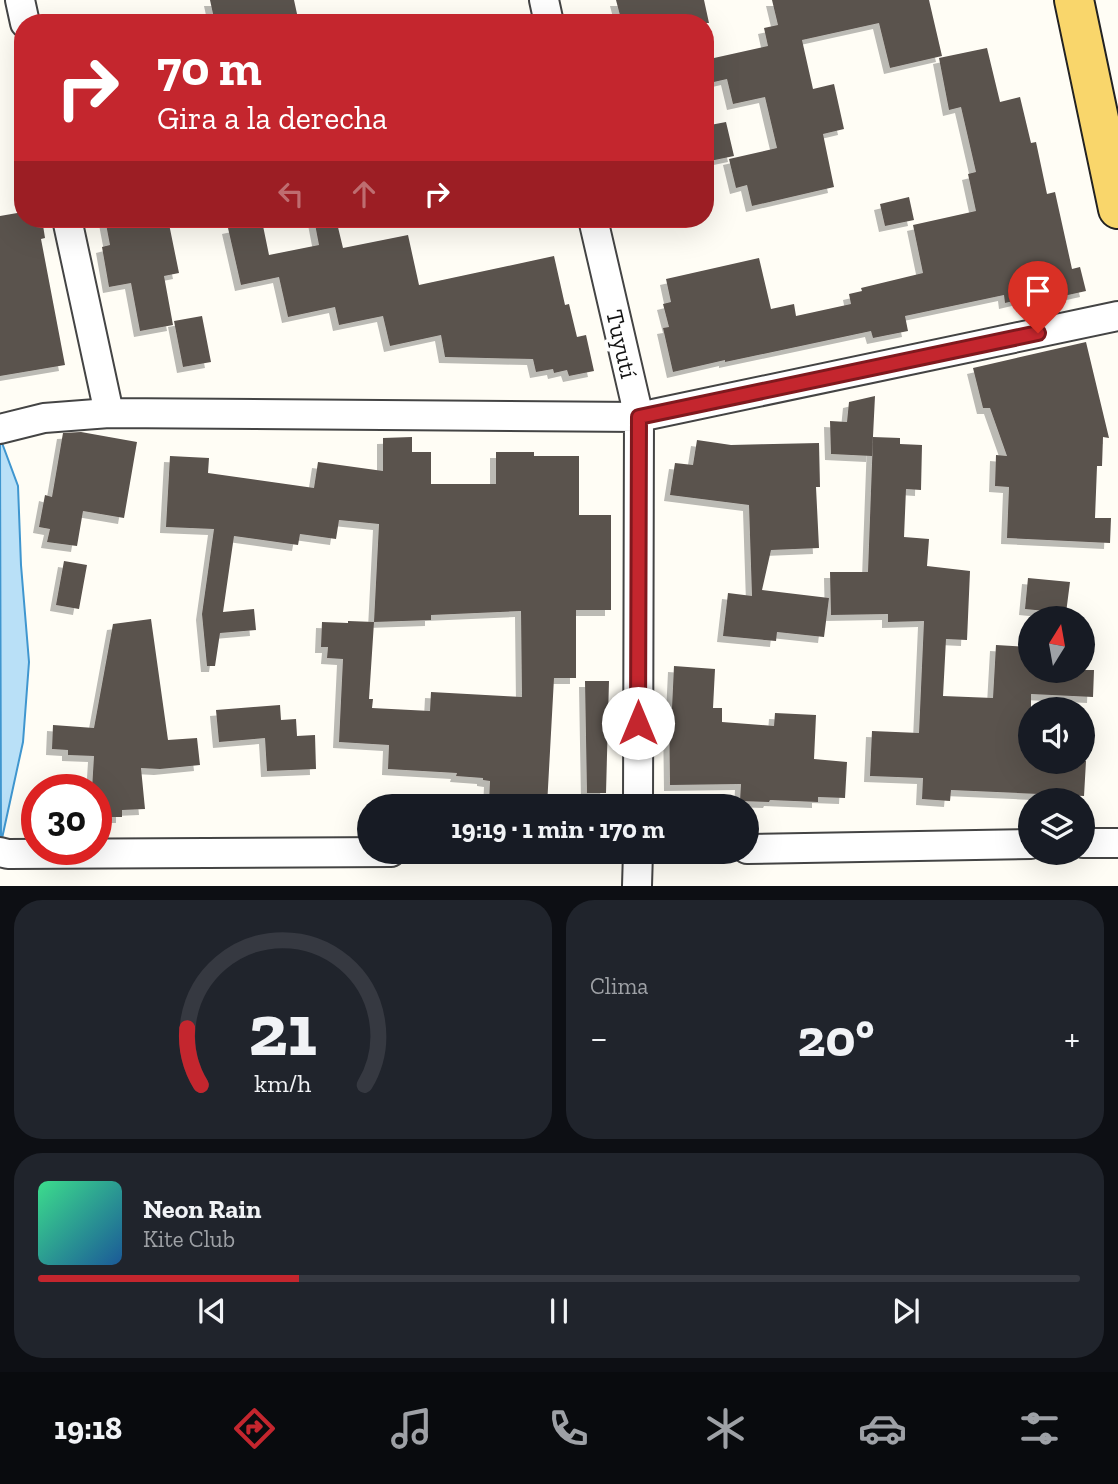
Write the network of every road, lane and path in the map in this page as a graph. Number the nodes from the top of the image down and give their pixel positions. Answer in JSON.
{"nodes":[{"id":1,"x":1074,"y":0,"type":"edge"},
{"id":2,"x":1118,"y":209,"type":"edge"},
{"id":3,"x":69,"y":228,"type":"edge"},
{"id":4,"x":595,"y":228,"type":"edge"},
{"id":5,"x":1118,"y":316,"type":"edge"},
{"id":6,"x":109,"y":413,"type":"junction"},
{"id":7,"x":639,"y":417,"type":"junction"},
{"id":8,"x":5,"y":428,"type":"edge"},
{"id":9,"x":638,"y":794,"type":"edge"},
{"id":10,"x":1118,"y":843,"type":"edge"},
{"id":11,"x":1018,"y":844,"type":"edge"},
{"id":12,"x":1095,"y":844,"type":"edge"},
{"id":13,"x":759,"y":849,"type":"edge"},
{"id":14,"x":357,"y":852,"type":"edge"},
{"id":15,"x":4,"y":853,"type":"edge"},
{"id":16,"x":638,"y":864,"type":"edge"},
{"id":17,"x":637,"y":886,"type":"edge"}],
"edges":[{"from":1,"to":2,"type":"main road"},
{"from":3,"to":6,"type":"street"},
{"from":4,"to":7,"type":"street","name":"Tuyutí"},
{"from":5,"to":7,"type":"street"},
{"from":6,"to":7,"type":"street"},
{"from":6,"to":8,"type":"street"},
{"from":7,"to":9,"type":"street","name":"Tuyutí"},
{"from":10,"to":12,"type":"street"},
{"from":11,"to":13,"type":"street"},
{"from":14,"to":15,"type":"street"},
{"from":16,"to":17,"type":"street"}]}
